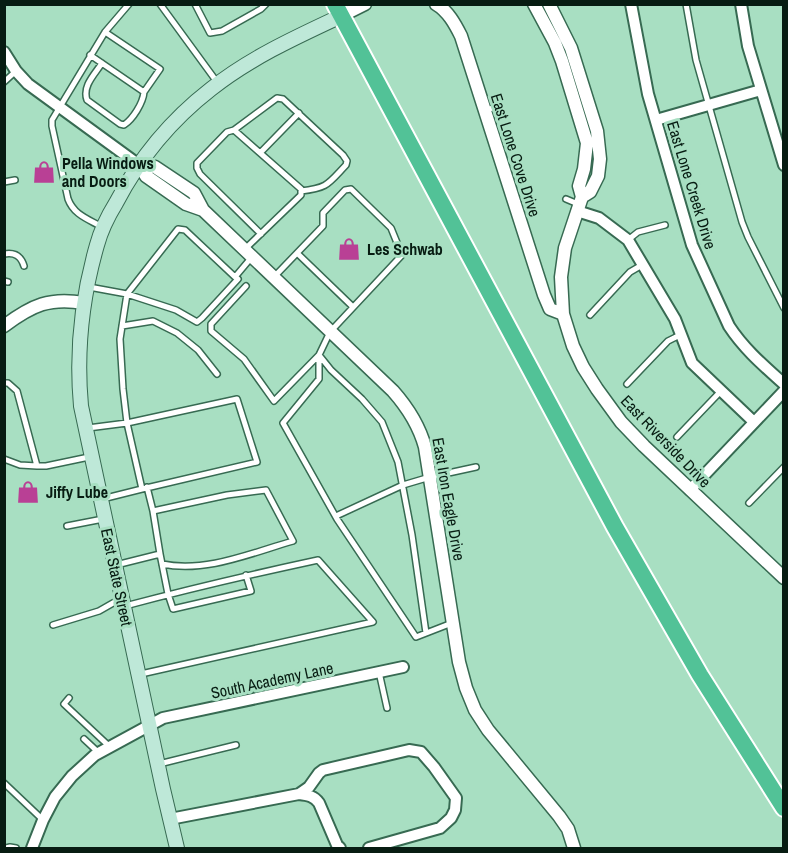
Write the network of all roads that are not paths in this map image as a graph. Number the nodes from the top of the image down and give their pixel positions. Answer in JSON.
{"nodes":[{"id":1,"x":129,"y":4,"type":"edge"},
{"id":2,"x":160,"y":4,"type":"edge"},
{"id":3,"x":195,"y":4,"type":"edge"},
{"id":4,"x":266,"y":4,"type":"edge"},
{"id":5,"x":365,"y":4,"type":"edge"},
{"id":6,"x":436,"y":4,"type":"edge"},
{"id":7,"x":534,"y":4,"type":"edge"},
{"id":8,"x":549,"y":4,"type":"edge"},
{"id":9,"x":632,"y":4,"type":"edge"},
{"id":10,"x":686,"y":4,"type":"edge"},
{"id":11,"x":741,"y":4,"type":"edge"},
{"id":12,"x":338,"y":10,"type":"edge"},
{"id":13,"x":105,"y":32,"type":"junction"},
{"id":14,"x":4,"y":52,"type":"edge"},
{"id":15,"x":90,"y":55,"type":"junction"},
{"id":16,"x":102,"y":63,"type":"junction"},
{"id":17,"x":16,"y":71,"type":"junction"},
{"id":18,"x":4,"y":82,"type":"edge"},
{"id":19,"x":218,"y":84,"type":"junction"},
{"id":20,"x":761,"y":90,"type":"junction"},
{"id":21,"x":144,"y":92,"type":"junction"},
{"id":22,"x":709,"y":105,"type":"junction"},
{"id":23,"x":59,"y":107,"type":"junction"},
{"id":24,"x":299,"y":113,"type":"junction"},
{"id":25,"x":656,"y":120,"type":"junction"},
{"id":26,"x":234,"y":130,"type":"junction"},
{"id":27,"x":260,"y":153,"type":"junction"},
{"id":28,"x":139,"y":165,"type":"junction"},
{"id":29,"x":783,"y":165,"type":"edge"},
{"id":30,"x":15,"y":180,"type":"dead end"},
{"id":31,"x":4,"y":182,"type":"edge"},
{"id":32,"x":301,"y":191,"type":"junction"},
{"id":33,"x":566,"y":199,"type":"dead end"},
{"id":34,"x":579,"y":204,"type":"junction"},
{"id":35,"x":665,"y":225,"type":"dead end"},
{"id":36,"x":104,"y":228,"type":"junction"},
{"id":37,"x":261,"y":234,"type":"junction"},
{"id":38,"x":628,"y":240,"type":"junction"},
{"id":39,"x":248,"y":253,"type":"junction"},
{"id":40,"x":297,"y":253,"type":"junction"},
{"id":41,"x":4,"y":254,"type":"edge"},
{"id":42,"x":642,"y":265,"type":"junction"},
{"id":43,"x":24,"y":266,"type":"dead end"},
{"id":44,"x":235,"y":277,"type":"junction"},
{"id":45,"x":274,"y":278,"type":"junction"},
{"id":46,"x":246,"y":286,"type":"dead end"},
{"id":47,"x":87,"y":287,"type":"junction"},
{"id":48,"x":127,"y":294,"type":"junction"},
{"id":49,"x":84,"y":303,"type":"junction"},
{"id":50,"x":353,"y":307,"type":"junction"},
{"id":51,"x":783,"y":308,"type":"edge"},
{"id":52,"x":563,"y":314,"type":"junction"},
{"id":53,"x":590,"y":315,"type":"dead end"},
{"id":54,"x":4,"y":326,"type":"edge"},
{"id":55,"x":122,"y":326,"type":"junction"},
{"id":56,"x":330,"y":332,"type":"junction"},
{"id":57,"x":681,"y":335,"type":"junction"},
{"id":58,"x":319,"y":354,"type":"junction"},
{"id":59,"x":217,"y":374,"type":"dead end"},
{"id":60,"x":4,"y":383,"type":"edge"},
{"id":61,"x":627,"y":384,"type":"dead end"},
{"id":62,"x":783,"y":384,"type":"edge"},
{"id":63,"x":721,"y":390,"type":"junction"},
{"id":64,"x":783,"y":391,"type":"edge"},
{"id":65,"x":754,"y":422,"type":"junction"},
{"id":66,"x":127,"y":423,"type":"junction"},
{"id":67,"x":85,"y":428,"type":"junction"},
{"id":68,"x":677,"y":437,"type":"dead end"},
{"id":69,"x":91,"y":456,"type":"junction"},
{"id":70,"x":4,"y":459,"type":"edge"},
{"id":71,"x":37,"y":466,"type":"junction"},
{"id":72,"x":476,"y":467,"type":"dead end"},
{"id":73,"x":783,"y":467,"type":"edge"},
{"id":74,"x":430,"y":477,"type":"junction"},
{"id":75,"x":403,"y":485,"type":"junction"},
{"id":76,"x":145,"y":488,"type":"junction"},
{"id":77,"x":690,"y":490,"type":"junction"},
{"id":78,"x":100,"y":499,"type":"junction"},
{"id":79,"x":749,"y":503,"type":"dead end"},
{"id":80,"x":153,"y":511,"type":"junction"},
{"id":81,"x":336,"y":516,"type":"junction"},
{"id":82,"x":105,"y":519,"type":"junction"},
{"id":83,"x":67,"y":526,"type":"dead end"},
{"id":84,"x":160,"y":554,"type":"junction"},
{"id":85,"x":162,"y":564,"type":"junction"},
{"id":86,"x":114,"y":565,"type":"junction"},
{"id":87,"x":246,"y":575,"type":"junction"},
{"id":88,"x":783,"y":578,"type":"edge"},
{"id":89,"x":168,"y":594,"type":"junction"},
{"id":90,"x":122,"y":602,"type":"junction"},
{"id":91,"x":453,"y":622,"type":"junction"},
{"id":92,"x":53,"y":625,"type":"dead end"},
{"id":93,"x":426,"y":633,"type":"junction"},
{"id":94,"x":403,"y":667,"type":"dead end"},
{"id":95,"x":379,"y":672,"type":"junction"},
{"id":96,"x":138,"y":675,"type":"junction"},
{"id":97,"x":69,"y":698,"type":"dead end"},
{"id":98,"x":387,"y":708,"type":"dead end"},
{"id":99,"x":149,"y":726,"type":"junction"},
{"id":100,"x":84,"y":739,"type":"dead end"},
{"id":101,"x":236,"y":745,"type":"dead end"},
{"id":102,"x":110,"y":747,"type":"junction"},
{"id":103,"x":99,"y":753,"type":"junction"},
{"id":104,"x":158,"y":765,"type":"junction"},
{"id":105,"x":4,"y":783,"type":"edge"},
{"id":106,"x":299,"y":794,"type":"junction"},
{"id":107,"x":783,"y":808,"type":"edge"},
{"id":108,"x":170,"y":819,"type":"junction"},
{"id":109,"x":43,"y":820,"type":"junction"},
{"id":110,"x":6,"y":849,"type":"edge"},
{"id":111,"x":16,"y":849,"type":"edge"},
{"id":112,"x":32,"y":849,"type":"edge"},
{"id":113,"x":177,"y":849,"type":"edge"},
{"id":114,"x":340,"y":849,"type":"edge"},
{"id":115,"x":369,"y":849,"type":"edge"},
{"id":116,"x":574,"y":849,"type":"edge"}],
"edges":[{"from":1,"to":13,"type":"lane"},
{"from":2,"to":19,"type":"lane"},
{"from":3,"to":4,"type":"lane"},
{"from":5,"to":12,"type":"street"},
{"from":6,"to":52,"type":"street","name":"East Lone Cove Drive"},
{"from":7,"to":34,"type":"street","name":"East Riverside Drive"},
{"from":8,"to":34,"type":"street","name":"East Riverside Drive"},
{"from":9,"to":25,"type":"street","name":"East Lone Creek Drive"},
{"from":10,"to":22,"type":"lane"},
{"from":11,"to":20,"type":"street"},
{"from":12,"to":19,"type":"main road","name":"East State Street"},
{"from":12,"to":107,"type":"highway"},
{"from":13,"to":15,"type":"lane"},
{"from":13,"to":21,"type":"lane"},
{"from":14,"to":17,"type":"street"},
{"from":15,"to":16,"type":"lane"},
{"from":15,"to":23,"type":"lane"},
{"from":16,"to":21,"type":"lane"},
{"from":16,"to":21,"type":"lane"},
{"from":17,"to":18,"type":"lane"},
{"from":17,"to":23,"type":"street"},
{"from":19,"to":28,"type":"main road","name":"East State Street"},
{"from":20,"to":22,"type":"street"},
{"from":20,"to":29,"type":"street"},
{"from":22,"to":25,"type":"street"},
{"from":22,"to":51,"type":"lane"},
{"from":23,"to":28,"type":"street"},
{"from":23,"to":36,"type":"lane"},
{"from":24,"to":26,"type":"lane"},
{"from":24,"to":27,"type":"lane"},
{"from":24,"to":32,"type":"lane"},
{"from":25,"to":62,"type":"street","name":"East Lone Creek Drive"},
{"from":26,"to":27,"type":"lane"},
{"from":26,"to":37,"type":"lane"},
{"from":27,"to":32,"type":"lane"},
{"from":28,"to":36,"type":"main road","name":"East State Street"},
{"from":28,"to":39,"type":"street","name":"East Iron Eagle Drive"},
{"from":30,"to":31,"type":"lane"},
{"from":32,"to":37,"type":"lane"},
{"from":33,"to":34,"type":"lane"},
{"from":34,"to":38,"type":"street"},
{"from":34,"to":52,"type":"street","name":"East Riverside Drive"},
{"from":35,"to":38,"type":"lane"},
{"from":36,"to":47,"type":"main road","name":"East State Street"},
{"from":37,"to":39,"type":"lane"},
{"from":38,"to":42,"type":"street"},
{"from":39,"to":44,"type":"lane"},
{"from":39,"to":45,"type":"street","name":"East Iron Eagle Drive"},
{"from":40,"to":45,"type":"lane"},
{"from":40,"to":50,"type":"lane"},
{"from":40,"to":50,"type":"lane"},
{"from":41,"to":43,"type":"lane"},
{"from":42,"to":53,"type":"lane"},
{"from":42,"to":57,"type":"street"},
{"from":44,"to":48,"type":"lane"},
{"from":44,"to":48,"type":"lane"},
{"from":45,"to":56,"type":"street","name":"East Iron Eagle Drive"},
{"from":46,"to":58,"type":"lane"},
{"from":47,"to":48,"type":"lane"},
{"from":47,"to":49,"type":"main road","name":"East State Street"},
{"from":48,"to":55,"type":"lane"},
{"from":49,"to":54,"type":"street"},
{"from":49,"to":67,"type":"main road","name":"East State Street"},
{"from":50,"to":56,"type":"lane"},
{"from":52,"to":77,"type":"street","name":"East Riverside Drive"},
{"from":55,"to":59,"type":"lane"},
{"from":55,"to":66,"type":"lane"},
{"from":56,"to":58,"type":"lane"},
{"from":56,"to":74,"type":"street","name":"East Iron Eagle Drive"},
{"from":57,"to":61,"type":"lane"},
{"from":57,"to":63,"type":"street"},
{"from":58,"to":75,"type":"lane"},
{"from":58,"to":81,"type":"lane"},
{"from":60,"to":71,"type":"lane"},
{"from":63,"to":65,"type":"street"},
{"from":63,"to":68,"type":"lane"},
{"from":64,"to":65,"type":"street"},
{"from":65,"to":77,"type":"street"},
{"from":66,"to":67,"type":"lane"},
{"from":66,"to":76,"type":"lane"},
{"from":66,"to":76,"type":"lane"},
{"from":67,"to":69,"type":"main road","name":"East State Street"},
{"from":69,"to":71,"type":"lane"},
{"from":69,"to":78,"type":"main road","name":"East State Street"},
{"from":70,"to":71,"type":"lane"},
{"from":72,"to":74,"type":"lane"},
{"from":73,"to":79,"type":"lane"},
{"from":74,"to":75,"type":"lane"},
{"from":74,"to":91,"type":"street","name":"East Iron Eagle Drive"},
{"from":75,"to":81,"type":"lane"},
{"from":75,"to":93,"type":"lane"},
{"from":76,"to":78,"type":"lane"},
{"from":76,"to":80,"type":"lane"},
{"from":77,"to":88,"type":"street","name":"East Riverside Drive"},
{"from":78,"to":82,"type":"main road","name":"East State Street"},
{"from":80,"to":84,"type":"lane"},
{"from":80,"to":85,"type":"lane"},
{"from":81,"to":93,"type":"lane"},
{"from":82,"to":83,"type":"lane"},
{"from":82,"to":86,"type":"main road","name":"East State Street"},
{"from":84,"to":85,"type":"lane"},
{"from":84,"to":86,"type":"lane"},
{"from":85,"to":89,"type":"lane"},
{"from":86,"to":90,"type":"main road","name":"East State Street"},
{"from":87,"to":89,"type":"lane"},
{"from":87,"to":89,"type":"lane"},
{"from":87,"to":96,"type":"lane"},
{"from":89,"to":90,"type":"lane"},
{"from":90,"to":92,"type":"lane"},
{"from":90,"to":96,"type":"main road","name":"East State Street"},
{"from":91,"to":93,"type":"lane"},
{"from":91,"to":116,"type":"street","name":"East Iron Eagle Drive"},
{"from":94,"to":95,"type":"street","name":"South Academy Lane"},
{"from":95,"to":98,"type":"lane"},
{"from":95,"to":99,"type":"street","name":"South Academy Lane"},
{"from":96,"to":99,"type":"main road","name":"East State Street"},
{"from":97,"to":102,"type":"lane"},
{"from":99,"to":102,"type":"street","name":"South Academy Lane"},
{"from":99,"to":104,"type":"main road","name":"East State Street"},
{"from":100,"to":103,"type":"lane"},
{"from":101,"to":104,"type":"lane"},
{"from":102,"to":103,"type":"street","name":"South Academy Lane"},
{"from":103,"to":109,"type":"street","name":"South Academy Lane"},
{"from":104,"to":108,"type":"main road","name":"East State Street"},
{"from":105,"to":109,"type":"lane"},
{"from":106,"to":108,"type":"street"},
{"from":106,"to":114,"type":"street"},
{"from":106,"to":115,"type":"street"},
{"from":108,"to":113,"type":"main road","name":"East State Street"},
{"from":109,"to":112,"type":"street","name":"South Academy Lane"},
{"from":110,"to":111,"type":"lane"}]}
